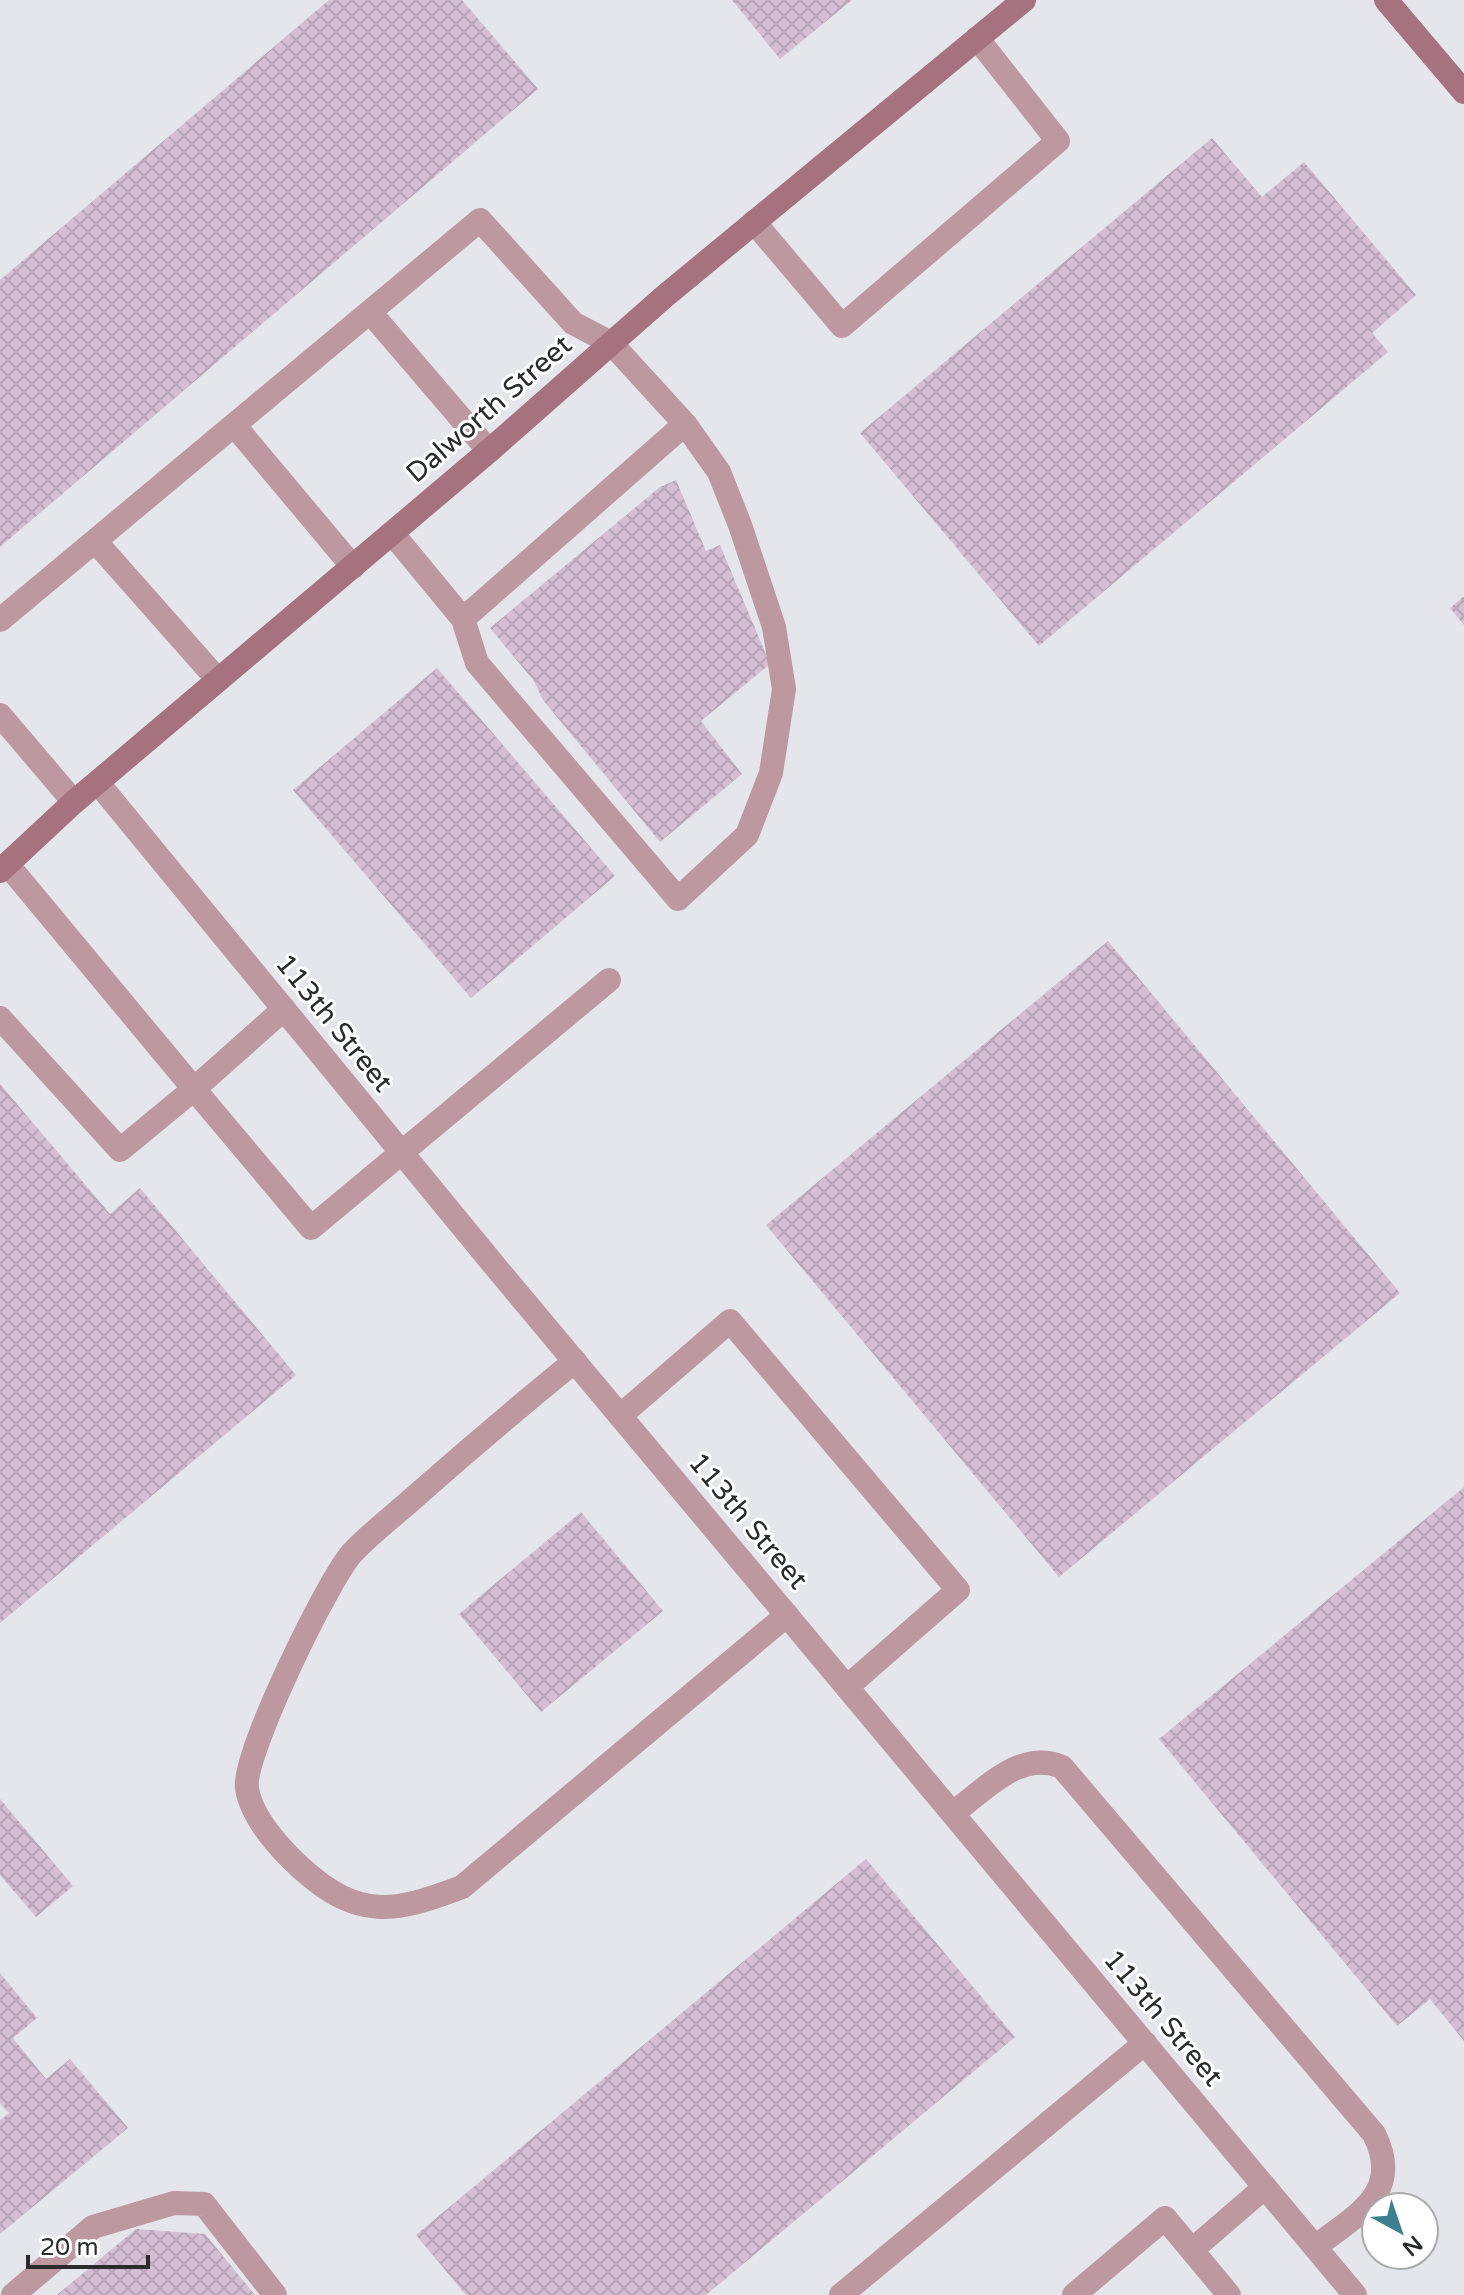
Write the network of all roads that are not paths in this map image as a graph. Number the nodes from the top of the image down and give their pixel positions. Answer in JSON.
{"nodes":[{"id":1,"x":1386,"y":0,"type":"edge"},
{"id":2,"x":1019,"y":2,"type":"edge"},
{"id":3,"x":977,"y":38,"type":"junction"},
{"id":4,"x":1464,"y":92,"type":"edge"},
{"id":5,"x":754,"y":222,"type":"junction"},
{"id":6,"x":370,"y":312,"type":"junction"},
{"id":7,"x":611,"y":343,"type":"junction"},
{"id":8,"x":685,"y":424,"type":"junction"},
{"id":9,"x":234,"y":425,"type":"junction"},
{"id":10,"x":489,"y":451,"type":"junction"},
{"id":11,"x":392,"y":533,"type":"junction"},
{"id":12,"x":95,"y":541,"type":"junction"},
{"id":13,"x":353,"y":567,"type":"junction"},
{"id":14,"x":463,"y":619,"type":"junction"},
{"id":15,"x":0,"y":620,"type":"edge"},
{"id":16,"x":218,"y":680,"type":"junction"},
{"id":17,"x":0,"y":715,"type":"edge"},
{"id":18,"x":98,"y":783,"type":"junction"},
{"id":19,"x":74,"y":802,"type":"junction"},
{"id":20,"x":4,"y":868,"type":"edge"},
{"id":21,"x":609,"y":980,"type":"dead end"},
{"id":22,"x":284,"y":1009,"type":"junction"},
{"id":23,"x":0,"y":1018,"type":"edge"},
{"id":24,"x":194,"y":1089,"type":"junction"},
{"id":25,"x":401,"y":1151,"type":"junction"},
{"id":26,"x":575,"y":1361,"type":"junction"},
{"id":27,"x":620,"y":1416,"type":"junction"},
{"id":28,"x":787,"y":1615,"type":"junction"},
{"id":29,"x":847,"y":1687,"type":"junction"},
{"id":30,"x":953,"y":1813,"type":"junction"},
{"id":31,"x":1145,"y":2043,"type":"junction"},
{"id":32,"x":1265,"y":2187,"type":"junction"},
{"id":33,"x":1315,"y":2247,"type":"junction"},
{"id":34,"x":1192,"y":2250,"type":"junction"},
{"id":35,"x":13,"y":2295,"type":"edge"},
{"id":36,"x":275,"y":2295,"type":"edge"},
{"id":37,"x":841,"y":2295,"type":"edge"},
{"id":38,"x":1074,"y":2295,"type":"edge"},
{"id":39,"x":1229,"y":2295,"type":"edge"},
{"id":40,"x":1355,"y":2295,"type":"edge"}],
"edges":[{"from":1,"to":4,"type":"street"},
{"from":2,"to":3,"type":"street","name":"Dalworth Street"},
{"from":3,"to":5,"type":"street","name":"Dalworth Street"},
{"from":3,"to":5,"type":"street"},
{"from":5,"to":7,"type":"street","name":"Dalworth Street"},
{"from":6,"to":7,"type":"street"},
{"from":6,"to":9,"type":"street"},
{"from":6,"to":10,"type":"street"},
{"from":7,"to":8,"type":"street"},
{"from":7,"to":10,"type":"street","name":"Dalworth Street"},
{"from":8,"to":14,"type":"street"},
{"from":8,"to":14,"type":"street"},
{"from":9,"to":12,"type":"street"},
{"from":9,"to":13,"type":"street"},
{"from":10,"to":11,"type":"street","name":"Dalworth Street"},
{"from":11,"to":13,"type":"street","name":"Dalworth Street"},
{"from":11,"to":14,"type":"street"},
{"from":12,"to":15,"type":"street"},
{"from":12,"to":16,"type":"street"},
{"from":13,"to":16,"type":"street","name":"Dalworth Street"},
{"from":16,"to":18,"type":"street","name":"Dalworth Street"},
{"from":17,"to":19,"type":"street"},
{"from":18,"to":19,"type":"street","name":"Dalworth Street"},
{"from":18,"to":22,"type":"street","name":"113th Street"},
{"from":19,"to":20,"type":"street","name":"Dalworth Street"},
{"from":20,"to":24,"type":"street"},
{"from":21,"to":25,"type":"street"},
{"from":22,"to":24,"type":"street"},
{"from":22,"to":25,"type":"street","name":"113th Street"},
{"from":23,"to":24,"type":"street"},
{"from":24,"to":25,"type":"street"},
{"from":25,"to":26,"type":"street","name":"113th Street"},
{"from":26,"to":27,"type":"street","name":"113th Street"},
{"from":26,"to":28,"type":"street"},
{"from":27,"to":28,"type":"street","name":"113th Street"},
{"from":27,"to":29,"type":"street"},
{"from":28,"to":29,"type":"street","name":"113th Street"},
{"from":29,"to":30,"type":"street","name":"113th Street"},
{"from":30,"to":31,"type":"street","name":"113th Street"},
{"from":30,"to":33,"type":"street"},
{"from":31,"to":32,"type":"street","name":"113th Street"},
{"from":31,"to":37,"type":"street"},
{"from":32,"to":33,"type":"street","name":"113th Street"},
{"from":32,"to":34,"type":"street"},
{"from":33,"to":40,"type":"street","name":"113th Street"},
{"from":34,"to":38,"type":"street"},
{"from":34,"to":39,"type":"street"},
{"from":35,"to":36,"type":"street"}]}
